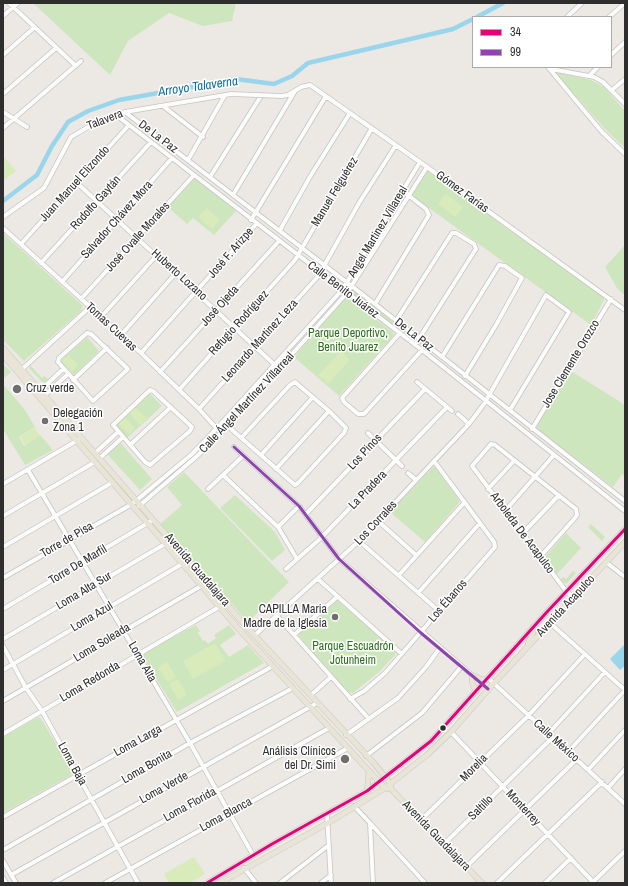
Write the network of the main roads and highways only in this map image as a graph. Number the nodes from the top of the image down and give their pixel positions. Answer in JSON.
{"nodes":[{"id":1,"x":3,"y":348,"type":"edge"},
{"id":2,"x":6,"y":357,"type":"edge"},
{"id":3,"x":20,"y":371,"type":"junction"},
{"id":4,"x":45,"y":398,"type":"junction"},
{"id":5,"x":79,"y":439,"type":"junction"},
{"id":6,"x":98,"y":460,"type":"junction"},
{"id":7,"x":134,"y":502,"type":"junction"},
{"id":8,"x":625,"y":529,"type":"edge"},
{"id":9,"x":624,"y":545,"type":"edge"},
{"id":10,"x":533,"y":627,"type":"junction"},
{"id":11,"x":523,"y":652,"type":"junction"},
{"id":12,"x":488,"y":678,"type":"junction"},
{"id":13,"x":476,"y":692,"type":"junction"},
{"id":14,"x":369,"y":771,"type":"junction"},
{"id":15,"x":385,"y":777,"type":"junction"},
{"id":16,"x":380,"y":782,"type":"junction"},
{"id":17,"x":391,"y":786,"type":"junction"},
{"id":18,"x":385,"y":788,"type":"junction"},
{"id":19,"x":367,"y":791,"type":"junction"},
{"id":20,"x":207,"y":883,"type":"edge"},
{"id":21,"x":220,"y":883,"type":"edge"},
{"id":22,"x":482,"y":883,"type":"edge"}],
"edges":[{"from":1,"to":2,"type":"main road","name":"Avenida Guadalajara"},
{"from":2,"to":3,"type":"main road","name":"Avenida Guadalajara"},
{"from":3,"to":4,"type":"main road","name":"Avenida Guadalajara"},
{"from":3,"to":4,"type":"main road","name":"Avenida Guadalajara"},
{"from":4,"to":5,"type":"main road","name":"Avenida Guadalajara"},
{"from":5,"to":6,"type":"main road","name":"Avenida Guadalajara"},
{"from":5,"to":6,"type":"main road","name":"Avenida Guadalajara"},
{"from":6,"to":7,"type":"main road","name":"Avenida Guadalajara"},
{"from":6,"to":7,"type":"main road","name":"Avenida Guadalajara"},
{"from":7,"to":14,"type":"main road","name":"Avenida Guadalajara"},
{"from":7,"to":15,"type":"main road","name":"Avenida Guadalajara"},
{"from":8,"to":10,"type":"main road","name":"Avenida Acapulco"},
{"from":9,"to":11,"type":"main road","name":"Avenida Acapulco"},
{"from":10,"to":11,"type":"main road"},
{"from":10,"to":12,"type":"main road","name":"Avenida Acapulco"},
{"from":11,"to":17,"type":"main road","name":"Avenida Acapulco"},
{"from":12,"to":13,"type":"main road","name":"Avenida Acapulco"},
{"from":12,"to":13,"type":"main road"},
{"from":13,"to":15,"type":"main road","name":"Avenida Acapulco"},
{"from":14,"to":16,"type":"main road","name":"Avenida Guadalajara"},
{"from":14,"to":19,"type":"main road"},
{"from":15,"to":16,"type":"main road","name":"Avenida Acapulco"},
{"from":15,"to":17,"type":"main road","name":"Avenida Guadalajara"},
{"from":16,"to":18,"type":"main road","name":"Avenida Guadalajara"},
{"from":16,"to":19,"type":"main road","name":"Avenida Acapulco"},
{"from":17,"to":18,"type":"main road"},
{"from":17,"to":22,"type":"main road","name":"Avenida Guadalajara"},
{"from":18,"to":21,"type":"main road"},
{"from":19,"to":20,"type":"main road","name":"Avenida Acapulco"}]}
